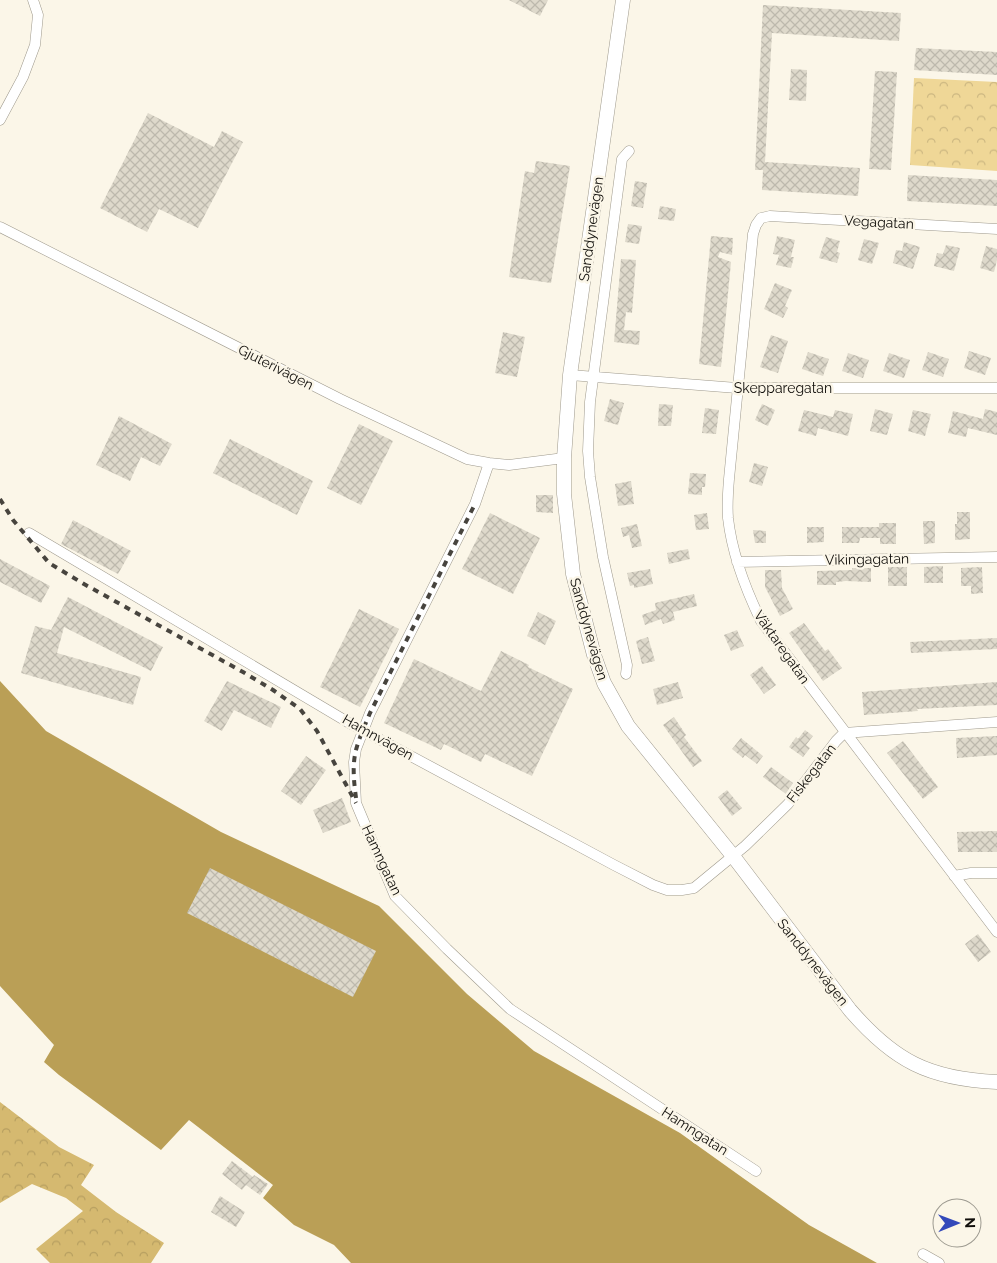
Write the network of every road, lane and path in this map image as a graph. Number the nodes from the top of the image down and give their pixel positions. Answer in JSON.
{"nodes":[{"id":1,"x":33,"y":0,"type":"edge"},
{"id":2,"x":624,"y":0,"type":"edge"},
{"id":3,"x":0,"y":120,"type":"edge"},
{"id":4,"x":629,"y":151,"type":"dead end"},
{"id":5,"x":761,"y":218,"type":"joint"},
{"id":6,"x":0,"y":227,"type":"edge"},
{"id":7,"x":997,"y":229,"type":"edge"},
{"id":8,"x":570,"y":375,"type":"junction"},
{"id":9,"x":594,"y":377,"type":"junction"},
{"id":10,"x":737,"y":388,"type":"junction"},
{"id":11,"x":997,"y":388,"type":"edge"},
{"id":12,"x":564,"y":458,"type":"junction"},
{"id":13,"x":490,"y":464,"type":"junction"},
{"id":14,"x":29,"y":533,"type":"dead end"},
{"id":15,"x":997,"y":557,"type":"edge"},
{"id":16,"x":737,"y":562,"type":"junction"},
{"id":17,"x":626,"y":674,"type":"dead end"},
{"id":18,"x":997,"y":722,"type":"edge"},
{"id":19,"x":363,"y":730,"type":"junction"},
{"id":20,"x":844,"y":733,"type":"junction"},
{"id":21,"x":733,"y":856,"type":"junction"},
{"id":22,"x":997,"y":873,"type":"edge"},
{"id":23,"x":954,"y":876,"type":"junction"},
{"id":24,"x":997,"y":932,"type":"edge"},
{"id":25,"x":997,"y":1082,"type":"edge"},
{"id":26,"x":756,"y":1171,"type":"dead end"},
{"id":27,"x":923,"y":1254,"type":"dead end"},
{"id":28,"x":939,"y":1263,"type":"edge"}],
"edges":[{"from":1,"to":3,"type":"street"},
{"from":2,"to":8,"type":"street","name":"Sanddynevägen"},
{"from":4,"to":9,"type":"street","name":"Sanddynevägen"},
{"from":5,"to":7,"type":"street","name":"Vegagatan"},
{"from":5,"to":10,"type":"street","name":"Väktaregatan"},
{"from":6,"to":13,"type":"street","name":"Gjuterivägen"},
{"from":8,"to":9,"type":"street","name":"Skepparegatan"},
{"from":8,"to":12,"type":"street","name":"Sanddynevägen"},
{"from":9,"to":10,"type":"street","name":"Skepparegatan"},
{"from":9,"to":17,"type":"street","name":"Sanddynevägen"},
{"from":10,"to":11,"type":"street","name":"Skepparegatan"},
{"from":10,"to":16,"type":"street","name":"Väktaregatan"},
{"from":12,"to":13,"type":"street","name":"Gjuterivägen"},
{"from":12,"to":21,"type":"street","name":"Sanddynevägen"},
{"from":13,"to":19,"type":"street","name":"Hamngatan"},
{"from":14,"to":19,"type":"street","name":"Hamnvägen"},
{"from":15,"to":16,"type":"street","name":"Vikingagatan"},
{"from":16,"to":20,"type":"street","name":"Väktaregatan"},
{"from":18,"to":20,"type":"street","name":"Fiskegatan"},
{"from":19,"to":21,"type":"street","name":"Hamnvägen"},
{"from":19,"to":26,"type":"street","name":"Hamngatan"},
{"from":20,"to":21,"type":"street","name":"Fiskegatan"},
{"from":20,"to":23,"type":"street","name":"Väktaregatan"},
{"from":21,"to":25,"type":"street","name":"Sanddynevägen"},
{"from":22,"to":23,"type":"street"},
{"from":23,"to":24,"type":"street","name":"Väktaregatan"},
{"from":27,"to":28,"type":"street"}]}
